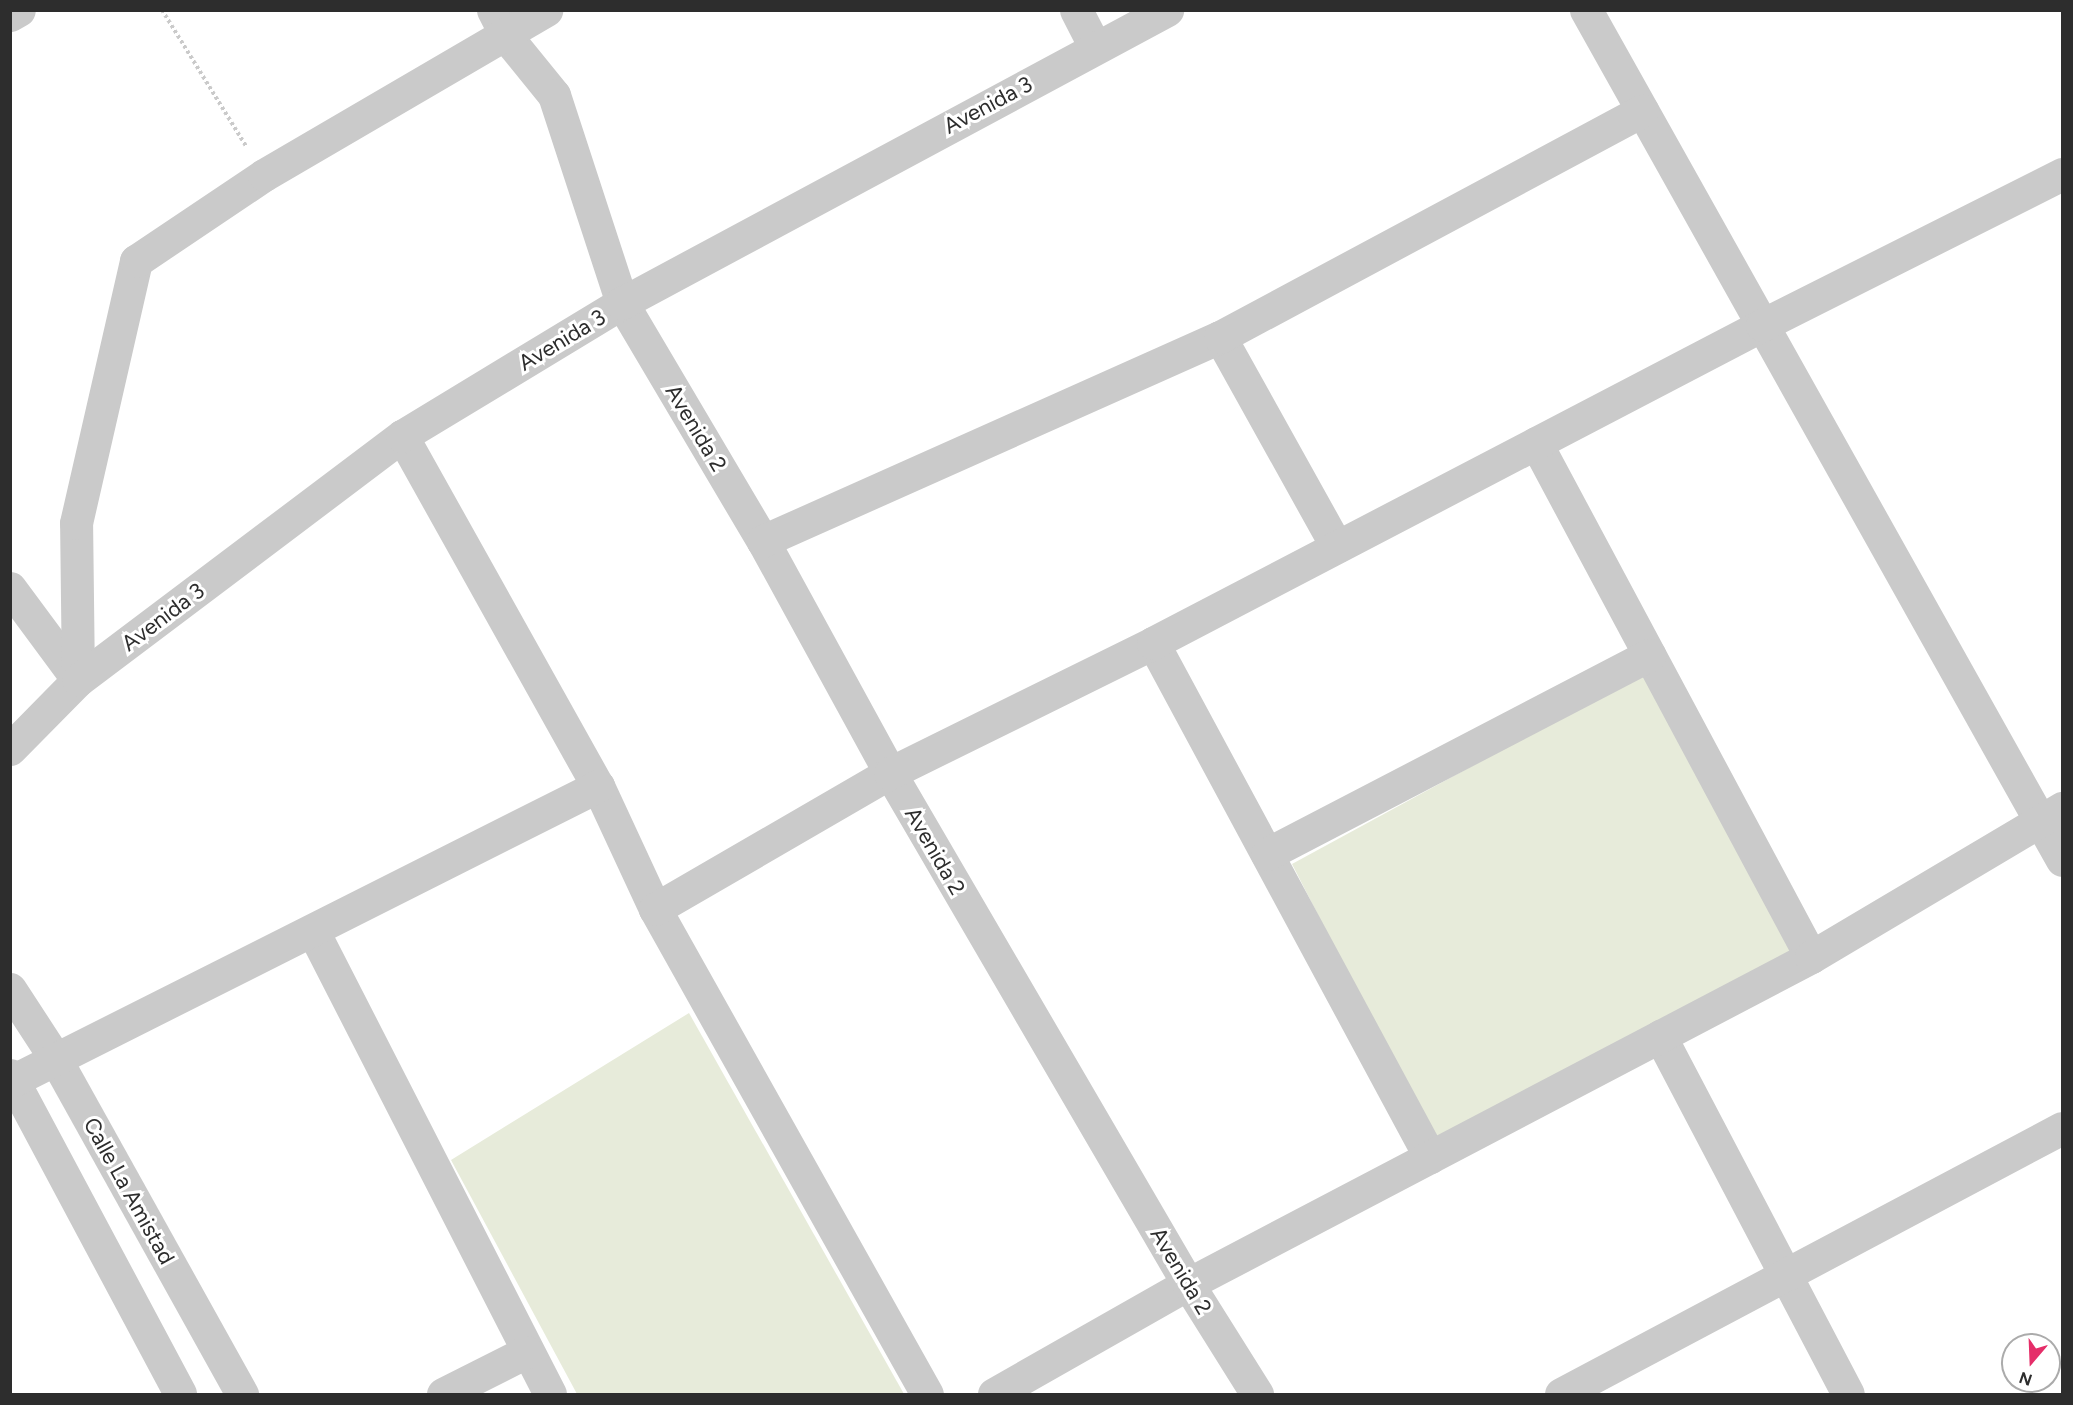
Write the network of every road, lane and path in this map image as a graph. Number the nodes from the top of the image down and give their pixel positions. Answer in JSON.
{"nodes":[{"id":1,"x":20,"y":10,"type":"edge"},
{"id":2,"x":162,"y":10,"type":"edge"},
{"id":3,"x":546,"y":10,"type":"edge"},
{"id":4,"x":1076,"y":10,"type":"edge"},
{"id":5,"x":1167,"y":10,"type":"edge"},
{"id":6,"x":1586,"y":10,"type":"edge"},
{"id":7,"x":10,"y":15,"type":"edge"},
{"id":8,"x":500,"y":23,"type":"edge"},
{"id":9,"x":1095,"y":47,"type":"junction"},
{"id":10,"x":1642,"y":111,"type":"junction"},
{"id":11,"x":2062,"y":174,"type":"edge"},
{"id":12,"x":264,"y":175,"type":"junction"},
{"id":13,"x":622,"y":303,"type":"junction"},
{"id":14,"x":1762,"y":325,"type":"junction"},
{"id":15,"x":1220,"y":337,"type":"junction"},
{"id":16,"x":402,"y":436,"type":"junction"},
{"id":17,"x":1536,"y":443,"type":"junction"},
{"id":18,"x":763,"y":541,"type":"junction"},
{"id":19,"x":1337,"y":547,"type":"junction"},
{"id":20,"x":10,"y":588,"type":"edge"},
{"id":21,"x":1153,"y":643,"type":"junction"},
{"id":22,"x":1649,"y":655,"type":"junction"},
{"id":23,"x":78,"y":680,"type":"junction"},
{"id":24,"x":10,"y":749,"type":"edge"},
{"id":25,"x":890,"y":773,"type":"junction"},
{"id":26,"x":598,"y":786,"type":"junction"},
{"id":27,"x":2051,"y":814,"type":"edge"},
{"id":28,"x":1267,"y":854,"type":"junction"},
{"id":29,"x":2062,"y":860,"type":"edge"},
{"id":30,"x":655,"y":909,"type":"junction"},
{"id":31,"x":314,"y":931,"type":"junction"},
{"id":32,"x":1811,"y":957,"type":"junction"},
{"id":33,"x":10,"y":989,"type":"edge"},
{"id":34,"x":1660,"y":1036,"type":"junction"},
{"id":35,"x":55,"y":1058,"type":"junction"},
{"id":36,"x":12,"y":1078,"type":"edge"},
{"id":37,"x":2062,"y":1128,"type":"edge"},
{"id":38,"x":1430,"y":1157,"type":"junction"},
{"id":39,"x":1783,"y":1275,"type":"junction"},
{"id":40,"x":1188,"y":1284,"type":"junction"},
{"id":41,"x":526,"y":1352,"type":"junction"},
{"id":42,"x":180,"y":1395,"type":"edge"},
{"id":43,"x":242,"y":1395,"type":"edge"},
{"id":44,"x":443,"y":1395,"type":"edge"},
{"id":45,"x":550,"y":1395,"type":"edge"},
{"id":46,"x":927,"y":1395,"type":"edge"},
{"id":47,"x":994,"y":1395,"type":"edge"},
{"id":48,"x":1257,"y":1395,"type":"edge"},
{"id":49,"x":1561,"y":1395,"type":"edge"},
{"id":50,"x":1848,"y":1395,"type":"edge"}],
"edges":[{"from":1,"to":7,"type":"street"},
{"from":2,"to":12,"type":"path"},
{"from":3,"to":8,"type":"street"},
{"from":4,"to":9,"type":"street"},
{"from":5,"to":9,"type":"street","name":"Avenida 3"},
{"from":6,"to":10,"type":"street"},
{"from":8,"to":12,"type":"street"},
{"from":8,"to":13,"type":"street","name":"Avenida 2"},
{"from":9,"to":13,"type":"street","name":"Avenida 3"},
{"from":10,"to":14,"type":"street"},
{"from":10,"to":15,"type":"street"},
{"from":11,"to":14,"type":"street"},
{"from":12,"to":23,"type":"street"},
{"from":13,"to":16,"type":"street","name":"Avenida 3"},
{"from":13,"to":18,"type":"street","name":"Avenida 2"},
{"from":14,"to":17,"type":"street"},
{"from":14,"to":27,"type":"street"},
{"from":15,"to":18,"type":"street"},
{"from":15,"to":19,"type":"street"},
{"from":16,"to":23,"type":"street","name":"Avenida 3"},
{"from":16,"to":26,"type":"street"},
{"from":17,"to":19,"type":"street"},
{"from":17,"to":22,"type":"street"},
{"from":18,"to":25,"type":"street","name":"Avenida 2"},
{"from":19,"to":21,"type":"street"},
{"from":20,"to":23,"type":"street"},
{"from":21,"to":25,"type":"street"},
{"from":21,"to":28,"type":"street"},
{"from":22,"to":28,"type":"street"},
{"from":22,"to":32,"type":"street"},
{"from":23,"to":24,"type":"street","name":"Avenida 3"},
{"from":25,"to":30,"type":"street"},
{"from":25,"to":40,"type":"street","name":"Avenida 2"},
{"from":26,"to":30,"type":"street"},
{"from":26,"to":31,"type":"street"},
{"from":27,"to":29,"type":"street"},
{"from":27,"to":32,"type":"street"},
{"from":28,"to":38,"type":"street"},
{"from":30,"to":46,"type":"street"},
{"from":31,"to":35,"type":"street"},
{"from":31,"to":41,"type":"street"},
{"from":32,"to":34,"type":"street"},
{"from":33,"to":35,"type":"street","name":"Calle La Amistad"},
{"from":34,"to":38,"type":"street"},
{"from":34,"to":39,"type":"street"},
{"from":35,"to":36,"type":"street"},
{"from":35,"to":43,"type":"street","name":"Calle La Amistad"},
{"from":36,"to":42,"type":"street"},
{"from":37,"to":39,"type":"street"},
{"from":38,"to":40,"type":"street"},
{"from":39,"to":49,"type":"street"},
{"from":39,"to":50,"type":"street"},
{"from":40,"to":47,"type":"street"},
{"from":40,"to":48,"type":"street","name":"Avenida 2"},
{"from":41,"to":44,"type":"street"},
{"from":41,"to":45,"type":"street"}]}
